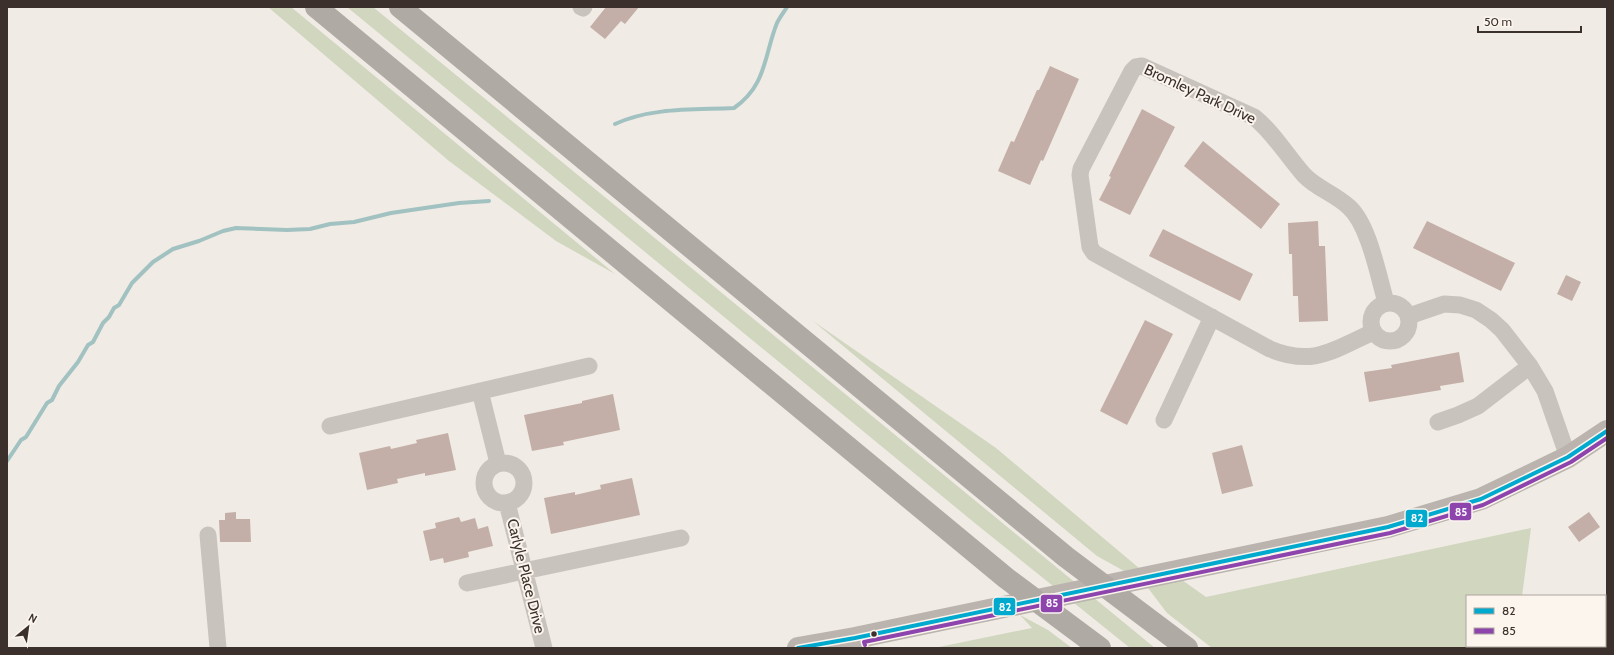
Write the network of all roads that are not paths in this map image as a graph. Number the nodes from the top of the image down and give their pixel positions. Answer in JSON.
{"nodes":[{"id":1,"x":316,"y":7,"type":"edge"},
{"id":2,"x":400,"y":7,"type":"edge"},
{"id":3,"x":1386,"y":302,"type":"junction"},
{"id":4,"x":1409,"y":316,"type":"junction"},
{"id":5,"x":1212,"y":317,"type":"junction"},
{"id":6,"x":1373,"y":332,"type":"junction"},
{"id":7,"x":589,"y":366,"type":"dead end"},
{"id":8,"x":1530,"y":366,"type":"junction"},
{"id":9,"x":480,"y":391,"type":"junction"},
{"id":10,"x":1164,"y":420,"type":"dead end"},
{"id":11,"x":1438,"y":422,"type":"dead end"},
{"id":12,"x":330,"y":426,"type":"dead end"},
{"id":13,"x":1607,"y":431,"type":"edge"},
{"id":14,"x":1568,"y":457,"type":"junction"},
{"id":15,"x":498,"y":463,"type":"junction"},
{"id":16,"x":507,"y":504,"type":"junction"},
{"id":17,"x":208,"y":535,"type":"dead end"},
{"id":18,"x":680,"y":538,"type":"dead end"},
{"id":19,"x":524,"y":570,"type":"junction"},
{"id":20,"x":467,"y":583,"type":"dead end"},
{"id":21,"x":857,"y":643,"type":"edge"},
{"id":22,"x":218,"y":648,"type":"edge"},
{"id":23,"x":544,"y":648,"type":"edge"},
{"id":24,"x":798,"y":648,"type":"edge"},
{"id":25,"x":1100,"y":648,"type":"edge"},
{"id":26,"x":1187,"y":648,"type":"edge"}],
"edges":[{"from":1,"to":25,"type":"highway"},
{"from":2,"to":26,"type":"highway"},
{"from":3,"to":4,"type":"street"},
{"from":3,"to":5,"type":"street","name":"Bromley Park Drive"},
{"from":3,"to":6,"type":"street"},
{"from":4,"to":6,"type":"street"},
{"from":4,"to":8,"type":"street"},
{"from":5,"to":6,"type":"street","name":"Bromley Park Drive"},
{"from":5,"to":10,"type":"street"},
{"from":7,"to":9,"type":"street"},
{"from":8,"to":11,"type":"street"},
{"from":8,"to":14,"type":"street"},
{"from":9,"to":12,"type":"street"},
{"from":9,"to":15,"type":"street"},
{"from":13,"to":14,"type":"main road"},
{"from":14,"to":21,"type":"main road"},
{"from":15,"to":16,"type":"street"},
{"from":15,"to":16,"type":"street"},
{"from":16,"to":19,"type":"street","name":"Carlyle Place Drive"},
{"from":17,"to":22,"type":"street"},
{"from":18,"to":19,"type":"street"},
{"from":19,"to":20,"type":"street"},
{"from":19,"to":23,"type":"street","name":"Carlyle Place Drive"},
{"from":21,"to":24,"type":"main road"}]}
